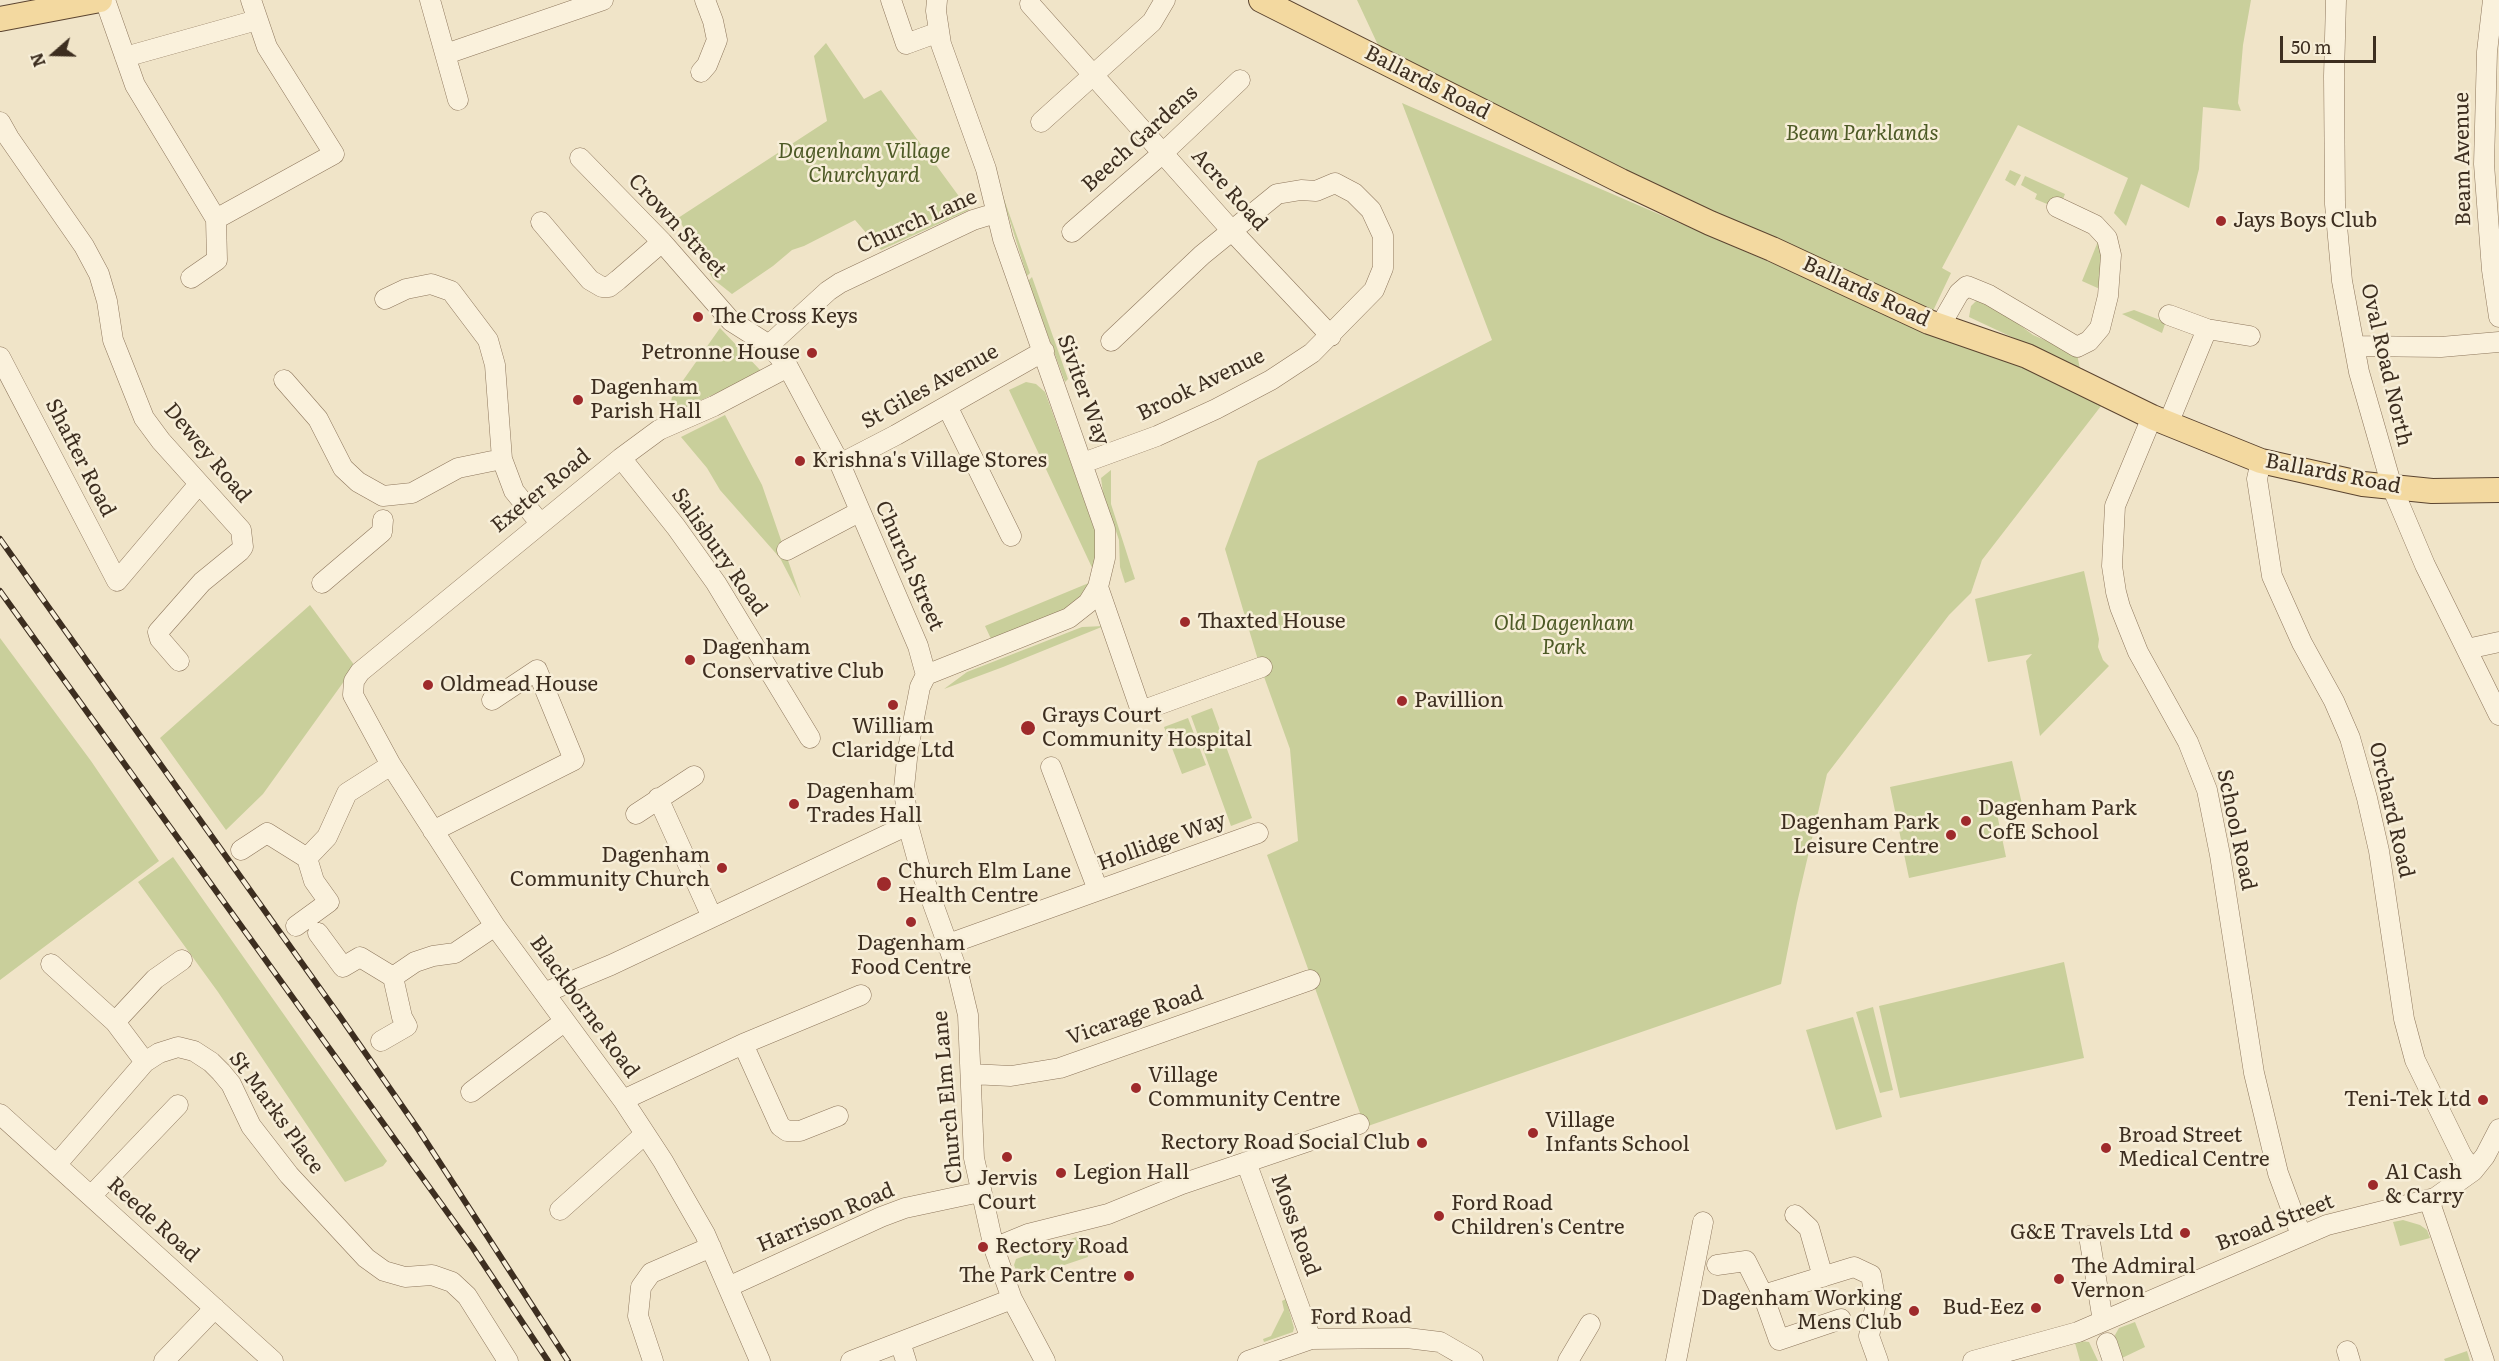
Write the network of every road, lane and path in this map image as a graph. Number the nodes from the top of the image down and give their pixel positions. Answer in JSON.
{"nodes":[{"id":1,"x":100,"y":0,"type":"edge"},
{"id":2,"x":105,"y":0,"type":"edge"},
{"id":3,"x":251,"y":0,"type":"edge"},
{"id":4,"x":430,"y":0,"type":"edge"},
{"id":5,"x":603,"y":0,"type":"edge"},
{"id":6,"x":705,"y":0,"type":"edge"},
{"id":7,"x":891,"y":0,"type":"edge"},
{"id":8,"x":937,"y":0,"type":"edge"},
{"id":9,"x":1165,"y":0,"type":"edge"},
{"id":10,"x":1261,"y":0,"type":"edge"},
{"id":11,"x":2336,"y":0,"type":"edge"},
{"id":12,"x":2493,"y":0,"type":"edge"},
{"id":13,"x":1030,"y":4,"type":"dead end"},
{"id":14,"x":0,"y":19,"type":"edge"},
{"id":15,"x":257,"y":20,"type":"junction"},
{"id":16,"x":939,"y":32,"type":"junction"},
{"id":17,"x":446,"y":54,"type":"junction"},
{"id":18,"x":125,"y":57,"type":"junction"},
{"id":19,"x":701,"y":72,"type":"dead end"},
{"id":20,"x":1095,"y":75,"type":"junction"},
{"id":21,"x":1240,"y":80,"type":"dead end"},
{"id":22,"x":458,"y":100,"type":"dead end"},
{"id":23,"x":0,"y":122,"type":"edge"},
{"id":24,"x":1041,"y":122,"type":"dead end"},
{"id":25,"x":1164,"y":153,"type":"junction"},
{"id":26,"x":580,"y":158,"type":"dead end"},
{"id":27,"x":2057,"y":207,"type":"dead end"},
{"id":28,"x":996,"y":213,"type":"junction"},
{"id":29,"x":216,"y":219,"type":"junction"},
{"id":30,"x":541,"y":222,"type":"dead end"},
{"id":31,"x":1232,"y":231,"type":"junction"},
{"id":32,"x":1072,"y":232,"type":"dead end"},
{"id":33,"x":662,"y":242,"type":"junction"},
{"id":34,"x":191,"y":278,"type":"dead end"},
{"id":35,"x":385,"y":300,"type":"dead end"},
{"id":36,"x":2169,"y":315,"type":"dead end"},
{"id":37,"x":2499,"y":317,"type":"edge"},
{"id":38,"x":1940,"y":326,"type":"junction"},
{"id":39,"x":2207,"y":329,"type":"junction"},
{"id":40,"x":1331,"y":336,"type":"junction"},
{"id":41,"x":2250,"y":336,"type":"dead end"},
{"id":42,"x":1111,"y":341,"type":"dead end"},
{"id":43,"x":2499,"y":342,"type":"edge"},
{"id":44,"x":769,"y":345,"type":"junction"},
{"id":45,"x":2354,"y":346,"type":"junction"},
{"id":46,"x":1044,"y":351,"type":"junction"},
{"id":47,"x":0,"y":357,"type":"edge"},
{"id":48,"x":788,"y":367,"type":"junction"},
{"id":49,"x":284,"y":380,"type":"dead end"},
{"id":50,"x":947,"y":406,"type":"junction"},
{"id":51,"x":2160,"y":421,"type":"junction"},
{"id":52,"x":621,"y":458,"type":"junction"},
{"id":53,"x":502,"y":459,"type":"junction"},
{"id":54,"x":2261,"y":461,"type":"junction"},
{"id":55,"x":1083,"y":463,"type":"junction"},
{"id":56,"x":840,"y":464,"type":"junction"},
{"id":57,"x":199,"y":484,"type":"junction"},
{"id":58,"x":2392,"y":487,"type":"junction"},
{"id":59,"x":2499,"y":490,"type":"edge"},
{"id":60,"x":859,"y":512,"type":"junction"},
{"id":61,"x":382,"y":520,"type":"dead end"},
{"id":62,"x":540,"y":523,"type":"junction"},
{"id":63,"x":1011,"y":536,"type":"dead end"},
{"id":64,"x":787,"y":550,"type":"dead end"},
{"id":65,"x":322,"y":583,"type":"dead end"},
{"id":66,"x":1098,"y":586,"type":"junction"},
{"id":67,"x":2499,"y":642,"type":"edge"},
{"id":68,"x":2467,"y":649,"type":"junction"},
{"id":69,"x":179,"y":661,"type":"dead end"},
{"id":70,"x":1262,"y":667,"type":"dead end"},
{"id":71,"x":926,"y":675,"type":"junction"},
{"id":72,"x":354,"y":690,"type":"joint"},
{"id":73,"x":492,"y":700,"type":"dead end"},
{"id":74,"x":2499,"y":715,"type":"edge"},
{"id":75,"x":810,"y":738,"type":"dead end"},
{"id":76,"x":391,"y":765,"type":"junction"},
{"id":77,"x":1051,"y":767,"type":"dead end"},
{"id":78,"x":694,"y":776,"type":"dead end"},
{"id":79,"x":658,"y":798,"type":"junction"},
{"id":80,"x":636,"y":814,"type":"dead end"},
{"id":81,"x":908,"y":825,"type":"junction"},
{"id":82,"x":433,"y":831,"type":"junction"},
{"id":83,"x":1258,"y":833,"type":"dead end"},
{"id":84,"x":241,"y":850,"type":"dead end"},
{"id":85,"x":307,"y":858,"type":"junction"},
{"id":86,"x":1098,"y":890,"type":"junction"},
{"id":87,"x":712,"y":917,"type":"junction"},
{"id":88,"x":296,"y":926,"type":"dead end"},
{"id":89,"x":495,"y":926,"type":"junction"},
{"id":90,"x":318,"y":933,"type":"dead end"},
{"id":91,"x":946,"y":945,"type":"junction"},
{"id":92,"x":182,"y":960,"type":"dead end"},
{"id":93,"x":51,"y":964,"type":"dead end"},
{"id":94,"x":393,"y":977,"type":"junction"},
{"id":95,"x":1310,"y":980,"type":"dead end"},
{"id":96,"x":544,"y":993,"type":"junction"},
{"id":97,"x":861,"y":995,"type":"dead end"},
{"id":98,"x":565,"y":1021,"type":"junction"},
{"id":99,"x":115,"y":1022,"type":"junction"},
{"id":100,"x":381,"y":1041,"type":"dead end"},
{"id":101,"x":743,"y":1044,"type":"junction"},
{"id":102,"x":145,"y":1062,"type":"junction"},
{"id":103,"x":971,"y":1074,"type":"junction"},
{"id":104,"x":471,"y":1092,"type":"dead end"},
{"id":105,"x":623,"y":1100,"type":"junction"},
{"id":106,"x":178,"y":1105,"type":"dead end"},
{"id":107,"x":0,"y":1114,"type":"edge"},
{"id":108,"x":838,"y":1116,"type":"dead end"},
{"id":109,"x":1359,"y":1124,"type":"dead end"},
{"id":110,"x":2499,"y":1129,"type":"edge"},
{"id":111,"x":645,"y":1134,"type":"junction"},
{"id":112,"x":1246,"y":1162,"type":"junction"},
{"id":113,"x":2486,"y":1163,"type":"edge"},
{"id":114,"x":56,"y":1165,"type":"junction"},
{"id":115,"x":980,"y":1192,"type":"junction"},
{"id":116,"x":90,"y":1196,"type":"junction"},
{"id":117,"x":2429,"y":1200,"type":"junction"},
{"id":118,"x":560,"y":1210,"type":"dead end"},
{"id":119,"x":1795,"y":1215,"type":"dead end"},
{"id":120,"x":1703,"y":1222,"type":"dead end"},
{"id":121,"x":2301,"y":1235,"type":"junction"},
{"id":122,"x":2089,"y":1236,"type":"dead end"},
{"id":123,"x":711,"y":1248,"type":"junction"},
{"id":124,"x":994,"y":1248,"type":"junction"},
{"id":125,"x":1717,"y":1265,"type":"dead end"},
{"id":126,"x":1823,"y":1277,"type":"junction"},
{"id":127,"x":728,"y":1287,"type":"junction"},
{"id":128,"x":1763,"y":1295,"type":"junction"},
{"id":129,"x":1012,"y":1299,"type":"junction"},
{"id":130,"x":215,"y":1308,"type":"junction"},
{"id":131,"x":1841,"y":1319,"type":"dead end"},
{"id":132,"x":2103,"y":1321,"type":"junction"},
{"id":133,"x":1590,"y":1324,"type":"dead end"},
{"id":134,"x":1311,"y":1339,"type":"junction"},
{"id":135,"x":903,"y":1352,"type":"edge"},
{"id":136,"x":164,"y":1361,"type":"edge"},
{"id":137,"x":273,"y":1361,"type":"edge"},
{"id":138,"x":508,"y":1361,"type":"edge"},
{"id":139,"x":653,"y":1361,"type":"edge"},
{"id":140,"x":760,"y":1361,"type":"edge"},
{"id":141,"x":852,"y":1361,"type":"edge"},
{"id":142,"x":1045,"y":1361,"type":"edge"},
{"id":143,"x":1248,"y":1361,"type":"edge"},
{"id":144,"x":1473,"y":1361,"type":"edge"},
{"id":145,"x":1568,"y":1361,"type":"edge"},
{"id":146,"x":1676,"y":1361,"type":"edge"},
{"id":147,"x":1878,"y":1361,"type":"edge"},
{"id":148,"x":1972,"y":1361,"type":"edge"},
{"id":149,"x":2484,"y":1361,"type":"edge"}],
"edges":[{"from":1,"to":14,"type":"main road"},
{"from":2,"to":18,"type":"street"},
{"from":3,"to":15,"type":"street"},
{"from":4,"to":17,"type":"street"},
{"from":5,"to":17,"type":"street"},
{"from":6,"to":19,"type":"street"},
{"from":7,"to":16,"type":"street"},
{"from":8,"to":16,"type":"street","name":"Church Lane"},
{"from":9,"to":20,"type":"street"},
{"from":10,"to":38,"type":"main road","name":"Ballards Road"},
{"from":11,"to":45,"type":"street","name":"Oval Road North"},
{"from":12,"to":37,"type":"street","name":"Beam Avenue"},
{"from":13,"to":20,"type":"street","name":"Acre Road"},
{"from":15,"to":18,"type":"street"},
{"from":15,"to":29,"type":"street"},
{"from":16,"to":28,"type":"street","name":"Church Lane"},
{"from":17,"to":22,"type":"street"},
{"from":18,"to":29,"type":"street"},
{"from":20,"to":24,"type":"street"},
{"from":20,"to":25,"type":"street","name":"Acre Road"},
{"from":21,"to":25,"type":"street","name":"Beech Gardens"},
{"from":23,"to":57,"type":"street","name":"Dewey Road"},
{"from":25,"to":31,"type":"street","name":"Acre Road"},
{"from":25,"to":32,"type":"street","name":"Beech Gardens"},
{"from":26,"to":33,"type":"street","name":"Crown Street"},
{"from":27,"to":38,"type":"street"},
{"from":28,"to":44,"type":"street","name":"Church Lane"},
{"from":28,"to":46,"type":"street","name":"Siviter Way"},
{"from":29,"to":34,"type":"street"},
{"from":30,"to":33,"type":"street"},
{"from":31,"to":40,"type":"street","name":"Acre Road"},
{"from":31,"to":40,"type":"street","name":"Brook Avenue"},
{"from":31,"to":42,"type":"street","name":"Brook Avenue"},
{"from":33,"to":44,"type":"street","name":"Crown Street"},
{"from":35,"to":53,"type":"street"},
{"from":36,"to":39,"type":"street"},
{"from":38,"to":51,"type":"main road","name":"Ballards Road"},
{"from":39,"to":41,"type":"street"},
{"from":39,"to":51,"type":"street","name":"School Road"},
{"from":40,"to":55,"type":"street","name":"Brook Avenue"},
{"from":43,"to":45,"type":"street"},
{"from":44,"to":48,"type":"street","name":"Church Street"},
{"from":45,"to":58,"type":"street","name":"Oval Road North"},
{"from":46,"to":50,"type":"street","name":"St Giles Avenue"},
{"from":46,"to":55,"type":"street","name":"Siviter Way"},
{"from":47,"to":57,"type":"street","name":"Shafter Road"},
{"from":48,"to":52,"type":"street","name":"Exeter Road"},
{"from":48,"to":56,"type":"street","name":"Church Street"},
{"from":49,"to":53,"type":"street"},
{"from":50,"to":56,"type":"street","name":"St Giles Avenue"},
{"from":50,"to":63,"type":"street"},
{"from":51,"to":54,"type":"main road","name":"Ballards Road"},
{"from":51,"to":121,"type":"street","name":"School Road"},
{"from":52,"to":62,"type":"street","name":"Exeter Road"},
{"from":52,"to":75,"type":"street","name":"Salisbury Road"},
{"from":53,"to":62,"type":"street"},
{"from":54,"to":58,"type":"main road","name":"Ballards Road"},
{"from":54,"to":113,"type":"street","name":"Orchard Road"},
{"from":55,"to":66,"type":"street","name":"Siviter Way"},
{"from":56,"to":60,"type":"street","name":"Church Street"},
{"from":57,"to":69,"type":"street","name":"Dewey Road"},
{"from":58,"to":59,"type":"main road","name":"Ballards Road"},
{"from":58,"to":68,"type":"street","name":"Oval Road North"},
{"from":60,"to":64,"type":"street"},
{"from":60,"to":71,"type":"street","name":"Church Street"},
{"from":61,"to":65,"type":"street"},
{"from":62,"to":72,"type":"street","name":"Exeter Road"},
{"from":66,"to":70,"type":"street"},
{"from":66,"to":71,"type":"street","name":"Siviter Way"},
{"from":67,"to":68,"type":"street"},
{"from":68,"to":74,"type":"street","name":"Oval Road North"},
{"from":71,"to":81,"type":"street"},
{"from":72,"to":76,"type":"street","name":"Blackborne Road"},
{"from":73,"to":82,"type":"street"},
{"from":76,"to":82,"type":"street","name":"Blackborne Road"},
{"from":76,"to":85,"type":"street"},
{"from":77,"to":86,"type":"street"},
{"from":78,"to":79,"type":"street"},
{"from":79,"to":80,"type":"street"},
{"from":79,"to":87,"type":"street"},
{"from":81,"to":87,"type":"street"},
{"from":81,"to":91,"type":"street","name":"Church Elm Lane"},
{"from":82,"to":89,"type":"street","name":"Blackborne Road"},
{"from":83,"to":86,"type":"street","name":"Hollidge Way"},
{"from":84,"to":85,"type":"street"},
{"from":85,"to":88,"type":"street"},
{"from":86,"to":91,"type":"street","name":"Hollidge Way"},
{"from":87,"to":96,"type":"street"},
{"from":89,"to":94,"type":"street"},
{"from":89,"to":96,"type":"street","name":"Blackborne Road"},
{"from":90,"to":94,"type":"street"},
{"from":91,"to":103,"type":"street","name":"Church Elm Lane"},
{"from":92,"to":99,"type":"street"},
{"from":93,"to":99,"type":"street"},
{"from":94,"to":100,"type":"street"},
{"from":95,"to":103,"type":"street","name":"Vicarage Road"},
{"from":96,"to":98,"type":"street","name":"Blackborne Road"},
{"from":97,"to":101,"type":"street"},
{"from":98,"to":104,"type":"street"},
{"from":98,"to":105,"type":"street","name":"Blackborne Road"},
{"from":99,"to":102,"type":"street"},
{"from":101,"to":105,"type":"street"},
{"from":101,"to":108,"type":"street"},
{"from":102,"to":114,"type":"street","name":"St Marks Place"},
{"from":102,"to":138,"type":"street","name":"St Marks Place"},
{"from":103,"to":115,"type":"street","name":"Church Elm Lane"},
{"from":105,"to":111,"type":"street","name":"Blackborne Road"},
{"from":106,"to":116,"type":"street"},
{"from":107,"to":114,"type":"street","name":"Reede Road"},
{"from":109,"to":112,"type":"street"},
{"from":110,"to":113,"type":"street"},
{"from":111,"to":118,"type":"street"},
{"from":111,"to":123,"type":"street","name":"Blackborne Road"},
{"from":112,"to":124,"type":"street"},
{"from":112,"to":134,"type":"street","name":"Moss Road"},
{"from":113,"to":117,"type":"street","name":"Broad Street"},
{"from":114,"to":116,"type":"street","name":"Reede Road"},
{"from":115,"to":124,"type":"street","name":"Church Elm Lane"},
{"from":115,"to":127,"type":"street","name":"Harrison Road"},
{"from":116,"to":130,"type":"street","name":"Reede Road"},
{"from":117,"to":121,"type":"street","name":"Broad Street"},
{"from":117,"to":149,"type":"street"},
{"from":119,"to":126,"type":"street"},
{"from":120,"to":146,"type":"street"},
{"from":121,"to":132,"type":"street","name":"Broad Street"},
{"from":122,"to":132,"type":"street"},
{"from":123,"to":127,"type":"street","name":"Blackborne Road"},
{"from":123,"to":139,"type":"street"},
{"from":124,"to":129,"type":"street","name":"Church Elm Lane"},
{"from":125,"to":128,"type":"street"},
{"from":126,"to":128,"type":"street"},
{"from":126,"to":147,"type":"street"},
{"from":127,"to":140,"type":"street","name":"Blackborne Road"},
{"from":128,"to":131,"type":"street"},
{"from":129,"to":135,"type":"street"},
{"from":129,"to":142,"type":"street","name":"Church Elm Lane"},
{"from":130,"to":136,"type":"street"},
{"from":130,"to":137,"type":"street","name":"Reede Road"},
{"from":132,"to":148,"type":"street","name":"Broad Street"},
{"from":133,"to":145,"type":"street"},
{"from":134,"to":143,"type":"street","name":"Ford Road"},
{"from":134,"to":144,"type":"street","name":"Ford Road"},
{"from":135,"to":141,"type":"street"}]}
